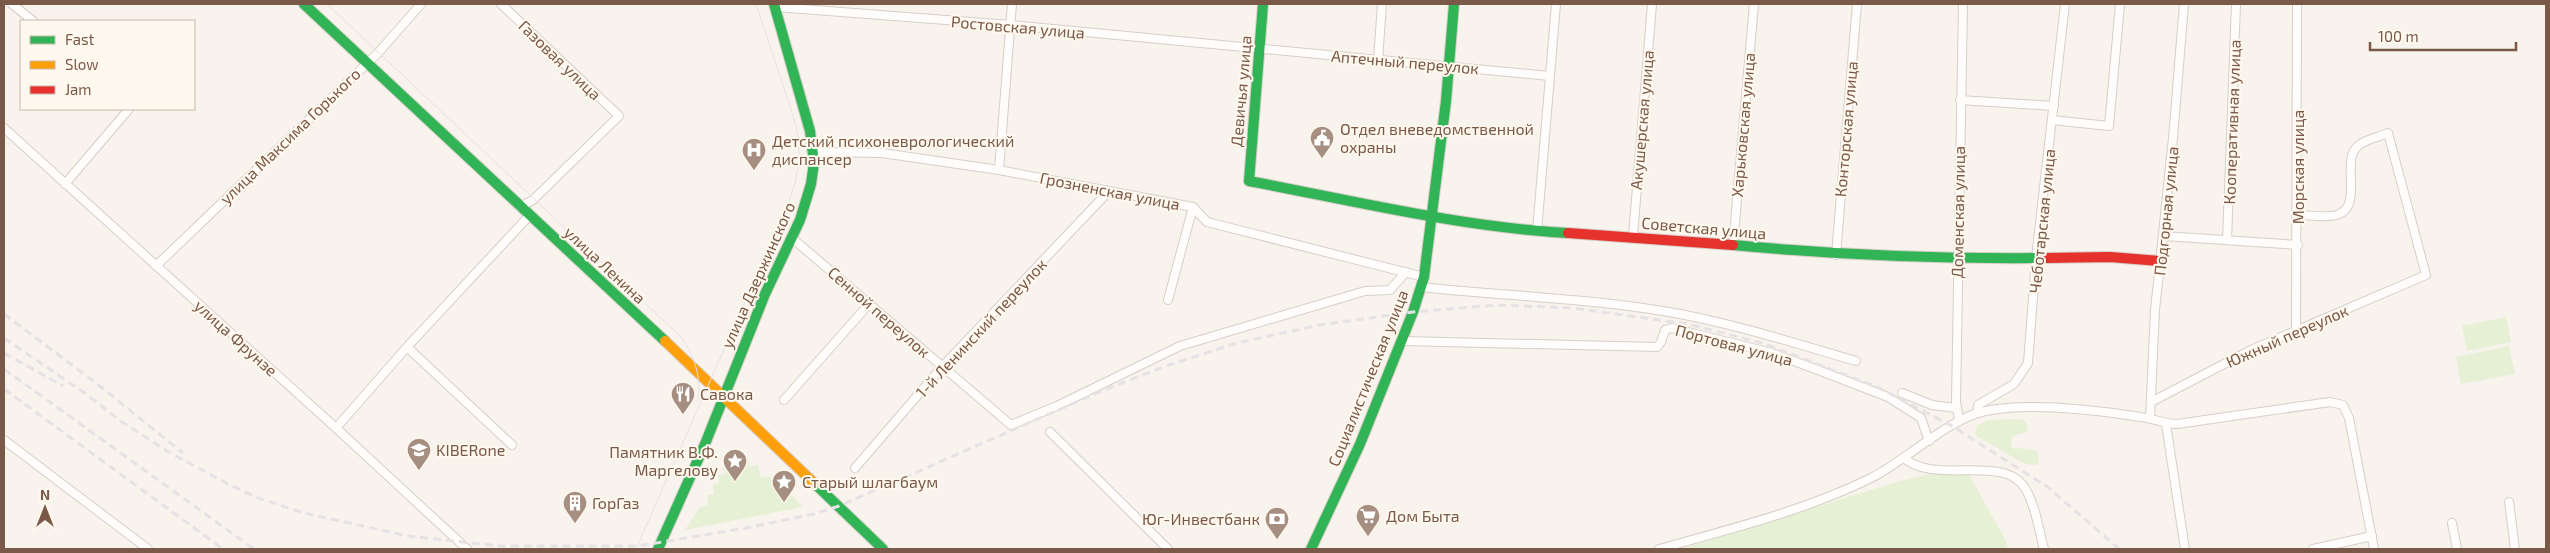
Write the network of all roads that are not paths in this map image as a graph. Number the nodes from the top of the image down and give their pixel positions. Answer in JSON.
{"nodes":[{"id":1,"x":12,"y":4,"type":"edge"},
{"id":2,"x":304,"y":4,"type":"edge"},
{"id":3,"x":422,"y":4,"type":"edge"},
{"id":4,"x":501,"y":4,"type":"edge"},
{"id":5,"x":1012,"y":4,"type":"edge"},
{"id":6,"x":1264,"y":4,"type":"edge"},
{"id":7,"x":1382,"y":4,"type":"edge"},
{"id":8,"x":1454,"y":4,"type":"edge"},
{"id":9,"x":1556,"y":4,"type":"edge"},
{"id":10,"x":1652,"y":4,"type":"edge"},
{"id":11,"x":1754,"y":4,"type":"edge"},
{"id":12,"x":1857,"y":4,"type":"edge"},
{"id":13,"x":1963,"y":4,"type":"edge"},
{"id":14,"x":2065,"y":4,"type":"edge"},
{"id":15,"x":2120,"y":4,"type":"edge"},
{"id":16,"x":2184,"y":4,"type":"edge"},
{"id":17,"x":2236,"y":4,"type":"edge"},
{"id":18,"x":2297,"y":4,"type":"edge"},
{"id":19,"x":775,"y":6,"type":"edge"},
{"id":20,"x":32,"y":20,"type":"edge"},
{"id":21,"x":1011,"y":26,"type":"junction"},
{"id":22,"x":1260,"y":49,"type":"junction"},
{"id":23,"x":1378,"y":60,"type":"junction"},
{"id":24,"x":366,"y":63,"type":"junction"},
{"id":25,"x":1449,"y":66,"type":"junction"},
{"id":26,"x":1550,"y":76,"type":"junction"},
{"id":27,"x":1960,"y":100,"type":"junction"},
{"id":28,"x":2054,"y":106,"type":"junction"},
{"id":29,"x":127,"y":110,"type":"edge"},
{"id":30,"x":2052,"y":120,"type":"junction"},
{"id":31,"x":4,"y":128,"type":"edge"},
{"id":32,"x":813,"y":152,"type":"junction"},
{"id":33,"x":999,"y":170,"type":"junction"},
{"id":34,"x":1249,"y":181,"type":"joint"},
{"id":35,"x":65,"y":184,"type":"junction"},
{"id":36,"x":1109,"y":190,"type":"junction"},
{"id":37,"x":520,"y":207,"type":"junction"},
{"id":38,"x":1193,"y":207,"type":"junction"},
{"id":39,"x":2298,"y":215,"type":"junction"},
{"id":40,"x":529,"y":216,"type":"junction"},
{"id":41,"x":1432,"y":216,"type":"junction"},
{"id":42,"x":1536,"y":231,"type":"junction"},
{"id":43,"x":1632,"y":236,"type":"junction"},
{"id":44,"x":2164,"y":236,"type":"junction"},
{"id":45,"x":792,"y":238,"type":"junction"},
{"id":46,"x":2227,"y":240,"type":"junction"},
{"id":47,"x":2298,"y":245,"type":"junction"},
{"id":48,"x":1733,"y":246,"type":"junction"},
{"id":49,"x":1836,"y":255,"type":"junction"},
{"id":50,"x":2036,"y":258,"type":"junction"},
{"id":51,"x":1956,"y":259,"type":"junction"},
{"id":52,"x":2160,"y":262,"type":"junction"},
{"id":53,"x":156,"y":266,"type":"junction"},
{"id":54,"x":1406,"y":272,"type":"junction"},
{"id":55,"x":1424,"y":277,"type":"junction"},
{"id":56,"x":1421,"y":287,"type":"junction"},
{"id":57,"x":1168,"y":300,"type":"dead end"},
{"id":58,"x":869,"y":304,"type":"junction"},
{"id":59,"x":2296,"y":330,"type":"junction"},
{"id":60,"x":1402,"y":341,"type":"junction"},
{"id":61,"x":407,"y":347,"type":"junction"},
{"id":62,"x":1856,"y":361,"type":"dead end"},
{"id":63,"x":942,"y":367,"type":"junction"},
{"id":64,"x":1902,"y":393,"type":"dead end"},
{"id":65,"x":724,"y":396,"type":"junction"},
{"id":66,"x":784,"y":400,"type":"dead end"},
{"id":67,"x":2151,"y":402,"type":"junction"},
{"id":68,"x":1956,"y":408,"type":"junction"},
{"id":69,"x":1977,"y":413,"type":"junction"},
{"id":70,"x":2150,"y":418,"type":"junction"},
{"id":71,"x":1960,"y":421,"type":"junction"},
{"id":72,"x":2166,"y":424,"type":"junction"},
{"id":73,"x":336,"y":428,"type":"junction"},
{"id":74,"x":1050,"y":432,"type":"dead end"},
{"id":75,"x":4,"y":440,"type":"edge"},
{"id":76,"x":1929,"y":441,"type":"junction"},
{"id":77,"x":512,"y":444,"type":"dead end"},
{"id":78,"x":1904,"y":458,"type":"junction"},
{"id":79,"x":855,"y":468,"type":"dead end"},
{"id":80,"x":2509,"y":502,"type":"dead end"},
{"id":81,"x":2452,"y":523,"type":"dead end"},
{"id":82,"x":2372,"y":536,"type":"junction"},
{"id":83,"x":148,"y":549,"type":"edge"},
{"id":84,"x":467,"y":549,"type":"edge"},
{"id":85,"x":658,"y":549,"type":"edge"},
{"id":86,"x":883,"y":549,"type":"edge"},
{"id":87,"x":1168,"y":549,"type":"edge"},
{"id":88,"x":1311,"y":549,"type":"edge"},
{"id":89,"x":1659,"y":549,"type":"edge"},
{"id":90,"x":2044,"y":549,"type":"edge"},
{"id":91,"x":2185,"y":549,"type":"edge"},
{"id":92,"x":2313,"y":549,"type":"edge"},
{"id":93,"x":2374,"y":549,"type":"edge"},
{"id":94,"x":2457,"y":549,"type":"edge"},
{"id":95,"x":2515,"y":549,"type":"edge"}],
"edges":[{"from":1,"to":20,"type":"street"},
{"from":2,"to":24,"type":"street","name":"улица Ленина"},
{"from":3,"to":24,"type":"street","name":"улица Максима Горького"},
{"from":4,"to":37,"type":"street","name":"Газовая улица"},
{"from":5,"to":21,"type":"street"},
{"from":6,"to":22,"type":"street","name":"Девичья улица"},
{"from":7,"to":23,"type":"street"},
{"from":8,"to":25,"type":"street","name":"Социалистическая улица"},
{"from":9,"to":26,"type":"street"},
{"from":10,"to":43,"type":"street","name":"Акушерская улица"},
{"from":11,"to":48,"type":"street","name":"Харьковская улица"},
{"from":12,"to":49,"type":"street","name":"Конторская улица"},
{"from":13,"to":27,"type":"street","name":"Доменская улица"},
{"from":14,"to":28,"type":"street","name":"Чеботарская улица"},
{"from":15,"to":30,"type":"street"},
{"from":16,"to":44,"type":"street","name":"Подгорная улица"},
{"from":17,"to":46,"type":"street","name":"Кооперативная улица"},
{"from":18,"to":39,"type":"street","name":"Морская улица"},
{"from":19,"to":21,"type":"street","name":"Ростовская улица"},
{"from":19,"to":32,"type":"street","name":"улица Дзержинского"},
{"from":21,"to":22,"type":"street","name":"Ростовская улица"},
{"from":21,"to":33,"type":"street"},
{"from":22,"to":23,"type":"street","name":"Аптечный переулок"},
{"from":22,"to":34,"type":"street","name":"Девичья улица"},
{"from":23,"to":25,"type":"street","name":"Аптечный переулок"},
{"from":24,"to":37,"type":"street","name":"улица Ленина"},
{"from":24,"to":53,"type":"street","name":"улица Максима Горького"},
{"from":25,"to":26,"type":"street","name":"Аптечный переулок"},
{"from":25,"to":41,"type":"street","name":"Социалистическая улица"},
{"from":26,"to":42,"type":"street"},
{"from":27,"to":28,"type":"street"},
{"from":27,"to":51,"type":"street","name":"Доменская улица"},
{"from":28,"to":30,"type":"street","name":"Чеботарская улица"},
{"from":29,"to":35,"type":"street"},
{"from":30,"to":50,"type":"street","name":"Чеботарская улица"},
{"from":31,"to":35,"type":"street","name":"улица Фрунзе"},
{"from":32,"to":33,"type":"street","name":"Грозненская улица"},
{"from":32,"to":45,"type":"street","name":"улица Дзержинского"},
{"from":33,"to":36,"type":"street","name":"Грозненская улица"},
{"from":34,"to":41,"type":"street","name":"Советская улица"},
{"from":35,"to":53,"type":"street","name":"улица Фрунзе"},
{"from":36,"to":38,"type":"street","name":"Грозненская улица"},
{"from":36,"to":63,"type":"street","name":"1-й Ленинский переулок"},
{"from":37,"to":40,"type":"street","name":"улица Ленина"},
{"from":38,"to":54,"type":"street","name":"Грозненская улица"},
{"from":38,"to":57,"type":"street"},
{"from":39,"to":47,"type":"street","name":"Морская улица"},
{"from":39,"to":59,"type":"street","name":"Южный переулок"},
{"from":40,"to":61,"type":"street"},
{"from":40,"to":65,"type":"street","name":"улица Ленина"},
{"from":41,"to":42,"type":"street","name":"Советская улица"},
{"from":41,"to":55,"type":"street","name":"Социалистическая улица"},
{"from":42,"to":43,"type":"street","name":"Советская улица"},
{"from":43,"to":48,"type":"street","name":"Советская улица"},
{"from":44,"to":46,"type":"street"},
{"from":44,"to":52,"type":"street","name":"Подгорная улица"},
{"from":45,"to":58,"type":"street","name":"Сенной переулок"},
{"from":45,"to":65,"type":"street","name":"улица Дзержинского"},
{"from":46,"to":47,"type":"street"},
{"from":47,"to":59,"type":"street","name":"Морская улица"},
{"from":48,"to":49,"type":"street","name":"Советская улица"},
{"from":49,"to":51,"type":"street","name":"Советская улица"},
{"from":50,"to":51,"type":"street","name":"Советская улица"},
{"from":50,"to":52,"type":"street","name":"Советская улица"},
{"from":50,"to":69,"type":"street","name":"Чеботарская улица"},
{"from":51,"to":68,"type":"street","name":"Доменская улица"},
{"from":52,"to":67,"type":"street","name":"Подгорная улица"},
{"from":53,"to":73,"type":"street","name":"улица Фрунзе"},
{"from":54,"to":55,"type":"street","name":"Грозненская улица"},
{"from":54,"to":63,"type":"street","name":"Сенной переулок"},
{"from":55,"to":56,"type":"street","name":"Социалистическая улица"},
{"from":56,"to":60,"type":"street","name":"Социалистическая улица"},
{"from":56,"to":62,"type":"street","name":"Портовая улица"},
{"from":58,"to":63,"type":"street","name":"Сенной переулок"},
{"from":58,"to":66,"type":"street"},
{"from":59,"to":67,"type":"street","name":"Южный переулок"},
{"from":60,"to":76,"type":"street","name":"Портовая улица"},
{"from":60,"to":88,"type":"street","name":"Социалистическая улица"},
{"from":61,"to":73,"type":"street"},
{"from":61,"to":77,"type":"street"},
{"from":63,"to":79,"type":"street","name":"1-й Ленинский переулок"},
{"from":64,"to":68,"type":"street"},
{"from":65,"to":85,"type":"street","name":"улица Дзержинского"},
{"from":65,"to":86,"type":"street","name":"улица Ленина"},
{"from":67,"to":70,"type":"street","name":"Подгорная улица"},
{"from":68,"to":71,"type":"street","name":"Доменская улица"},
{"from":69,"to":70,"type":"street"},
{"from":69,"to":71,"type":"street"},
{"from":70,"to":72,"type":"street"},
{"from":71,"to":76,"type":"street"},
{"from":72,"to":82,"type":"street"},
{"from":72,"to":91,"type":"street"},
{"from":73,"to":84,"type":"street","name":"улица Фрунзе"},
{"from":74,"to":87,"type":"street"},
{"from":75,"to":83,"type":"street"},
{"from":76,"to":78,"type":"street"},
{"from":78,"to":89,"type":"street"},
{"from":78,"to":90,"type":"street"},
{"from":80,"to":95,"type":"street"},
{"from":81,"to":94,"type":"street"},
{"from":82,"to":92,"type":"street"},
{"from":82,"to":93,"type":"street"}]}
